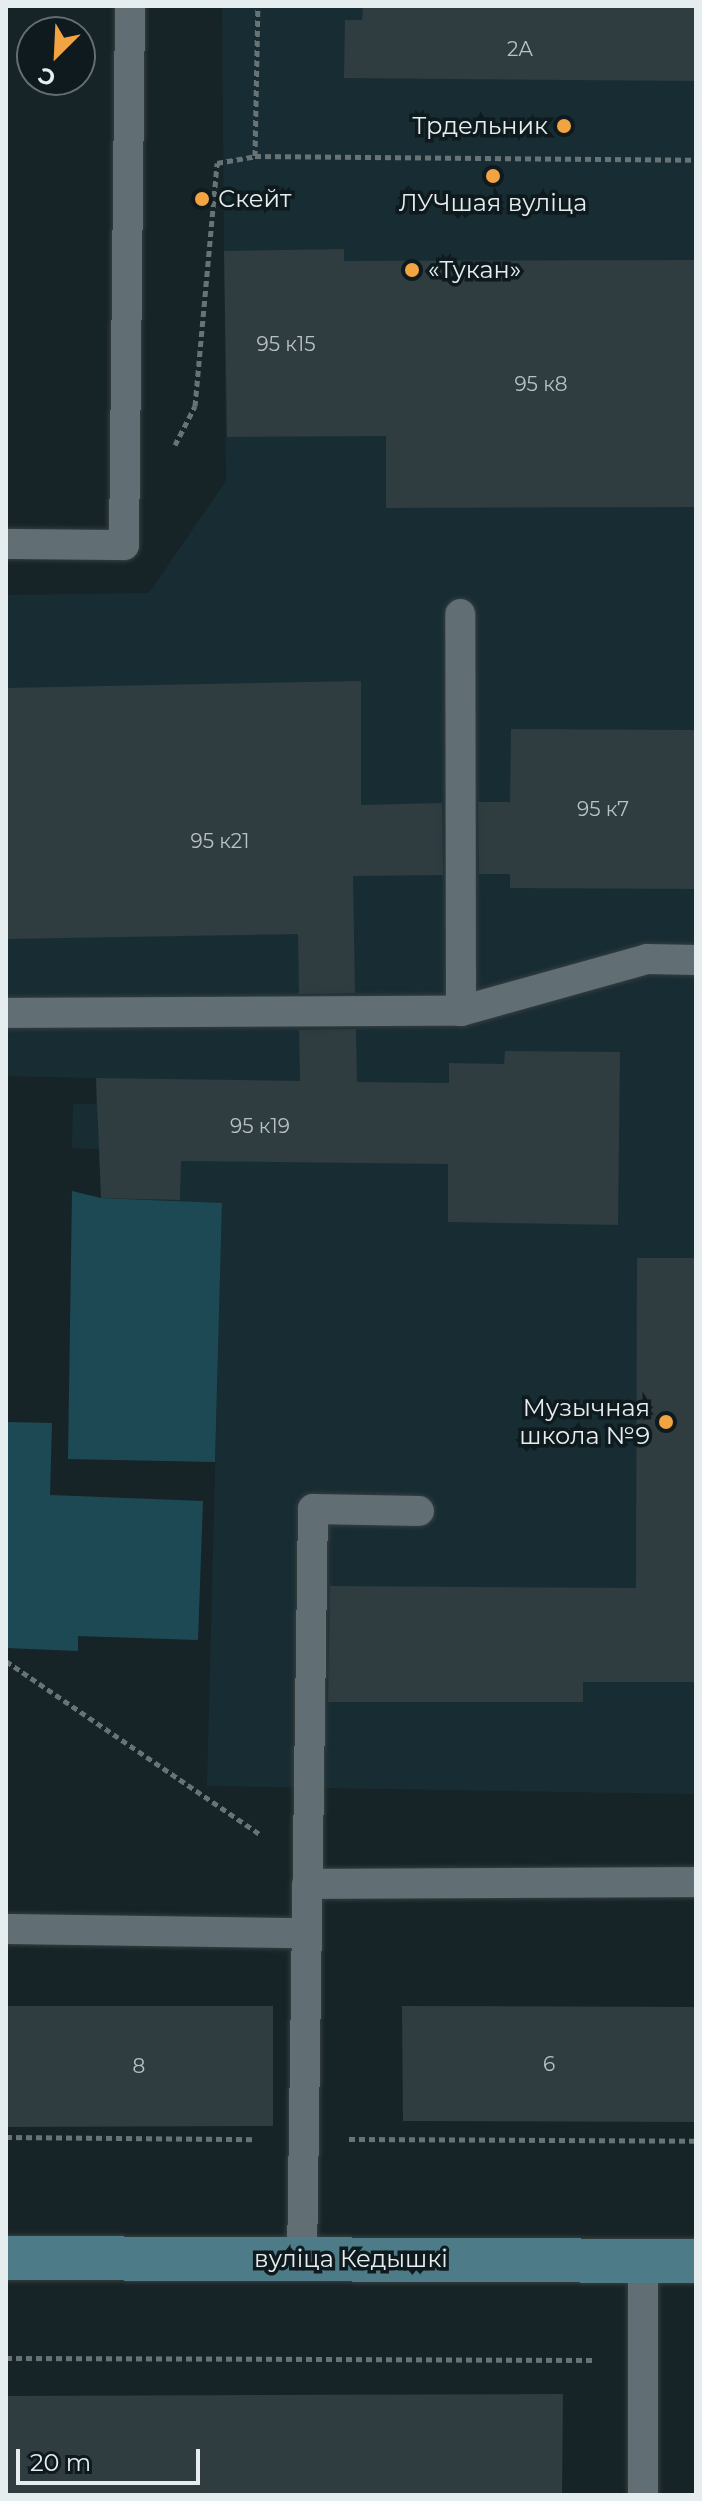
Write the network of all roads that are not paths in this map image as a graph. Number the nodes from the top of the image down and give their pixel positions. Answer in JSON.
{"nodes":[{"id":1,"x":130,"y":6,"type":"edge"},
{"id":2,"x":6,"y":544,"type":"edge"},
{"id":3,"x":460,"y":614,"type":"dead end"},
{"id":4,"x":696,"y":960,"type":"edge"},
{"id":5,"x":461,"y":1011,"type":"junction"},
{"id":6,"x":6,"y":1013,"type":"edge"},
{"id":7,"x":419,"y":1511,"type":"dead end"},
{"id":8,"x":308,"y":1875,"type":"junction"},
{"id":9,"x":696,"y":1882,"type":"edge"},
{"id":10,"x":6,"y":1929,"type":"edge"},
{"id":11,"x":307,"y":1933,"type":"junction"},
{"id":12,"x":6,"y":2258,"type":"edge"},
{"id":13,"x":302,"y":2259,"type":"junction"},
{"id":14,"x":643,"y":2261,"type":"junction"},
{"id":15,"x":696,"y":2261,"type":"edge"},
{"id":16,"x":643,"y":2495,"type":"edge"}],
"edges":[{"from":1,"to":2,"type":"lane"},
{"from":3,"to":5,"type":"lane"},
{"from":4,"to":5,"type":"lane"},
{"from":5,"to":6,"type":"lane"},
{"from":7,"to":8,"type":"lane"},
{"from":8,"to":9,"type":"lane"},
{"from":8,"to":11,"type":"lane"},
{"from":10,"to":11,"type":"lane"},
{"from":11,"to":13,"type":"lane"},
{"from":12,"to":13,"type":"street","name":"вуліца Кедышкі"},
{"from":13,"to":14,"type":"street","name":"вуліца Кедышкі"},
{"from":14,"to":15,"type":"street","name":"вуліца Кедышкі"},
{"from":14,"to":16,"type":"lane"}]}
